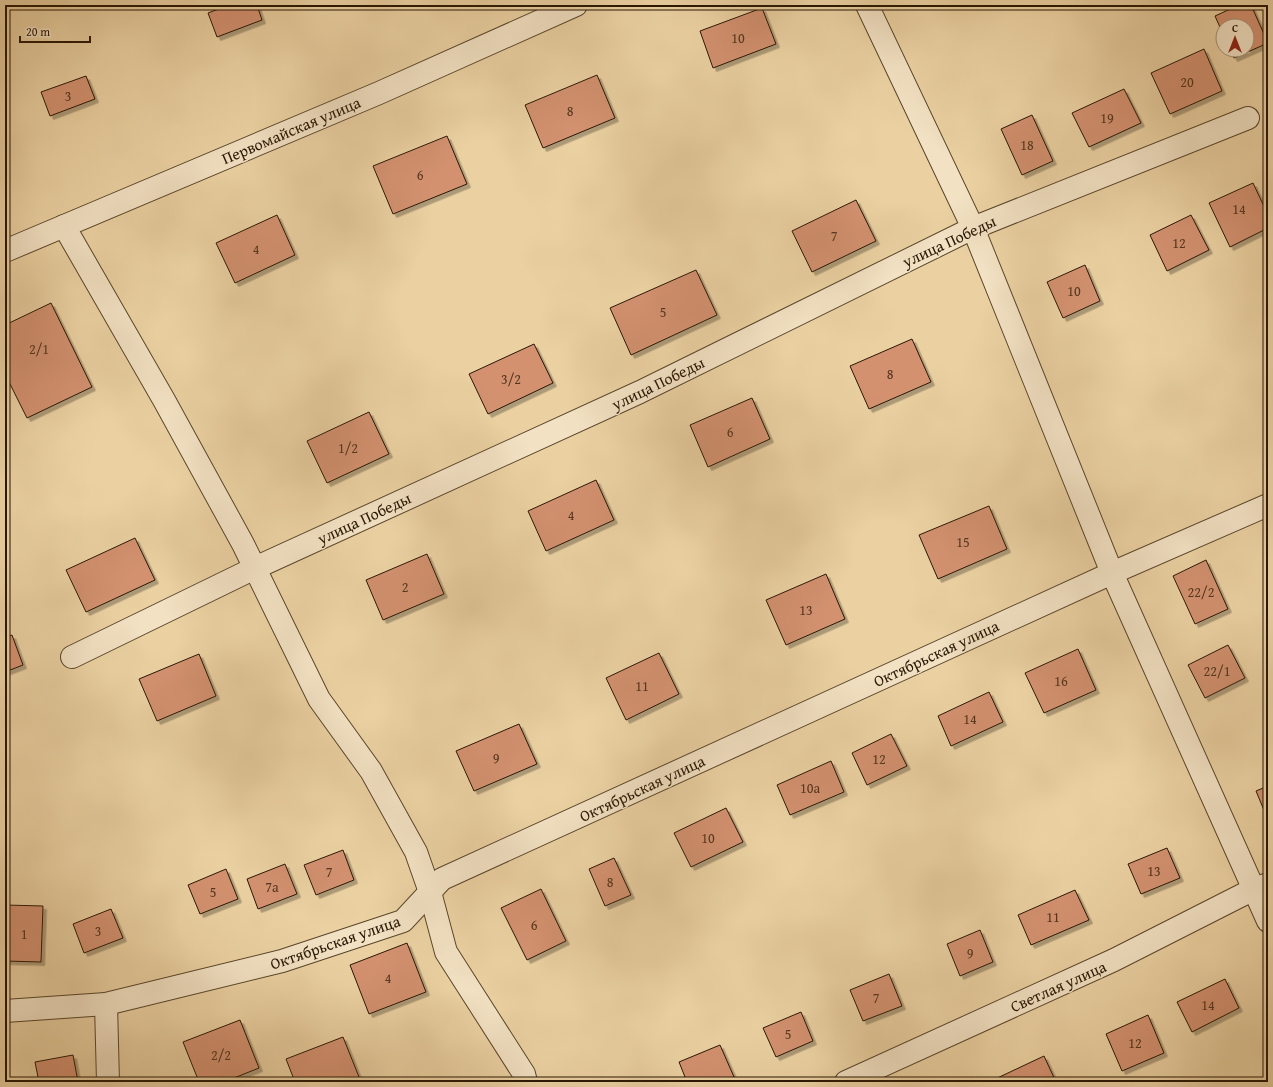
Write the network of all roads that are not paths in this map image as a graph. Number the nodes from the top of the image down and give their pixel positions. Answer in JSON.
{"nodes":[{"id":1,"x":576,"y":5,"type":"edge"},
{"id":2,"x":867,"y":5,"type":"edge"},
{"id":3,"x":1248,"y":118,"type":"dead end"},
{"id":4,"x":64,"y":226,"type":"junction"},
{"id":5,"x":973,"y":228,"type":"junction"},
{"id":6,"x":5,"y":251,"type":"edge"},
{"id":7,"x":1268,"y":505,"type":"edge"},
{"id":8,"x":255,"y":568,"type":"junction"},
{"id":9,"x":1112,"y":573,"type":"junction"},
{"id":10,"x":72,"y":657,"type":"dead end"},
{"id":11,"x":1261,"y":886,"type":"edge"},
{"id":12,"x":430,"y":892,"type":"junction"},
{"id":13,"x":1268,"y":921,"type":"edge"},
{"id":14,"x":106,"y":1004,"type":"junction"},
{"id":15,"x":5,"y":1011,"type":"edge"},
{"id":16,"x":108,"y":1082,"type":"edge"},
{"id":17,"x":526,"y":1082,"type":"edge"},
{"id":18,"x":846,"y":1082,"type":"edge"}],
"edges":[{"from":1,"to":4,"type":"street","name":"Первомайская улица"},
{"from":2,"to":5,"type":"street"},
{"from":3,"to":5,"type":"street","name":"улица Победы"},
{"from":4,"to":6,"type":"street","name":"Первомайская улица"},
{"from":4,"to":8,"type":"street"},
{"from":5,"to":8,"type":"street","name":"улица Победы"},
{"from":5,"to":9,"type":"street"},
{"from":7,"to":9,"type":"street","name":"Октябрьская улица"},
{"from":8,"to":10,"type":"street","name":"улица Победы"},
{"from":8,"to":12,"type":"street"},
{"from":9,"to":11,"type":"street"},
{"from":9,"to":12,"type":"street","name":"Октябрьская улица"},
{"from":11,"to":13,"type":"street"},
{"from":11,"to":18,"type":"street","name":"Светлая улица"},
{"from":12,"to":14,"type":"street","name":"Октябрьская улица"},
{"from":12,"to":17,"type":"street"},
{"from":14,"to":15,"type":"street","name":"Октябрьская улица"},
{"from":14,"to":16,"type":"street"}]}
